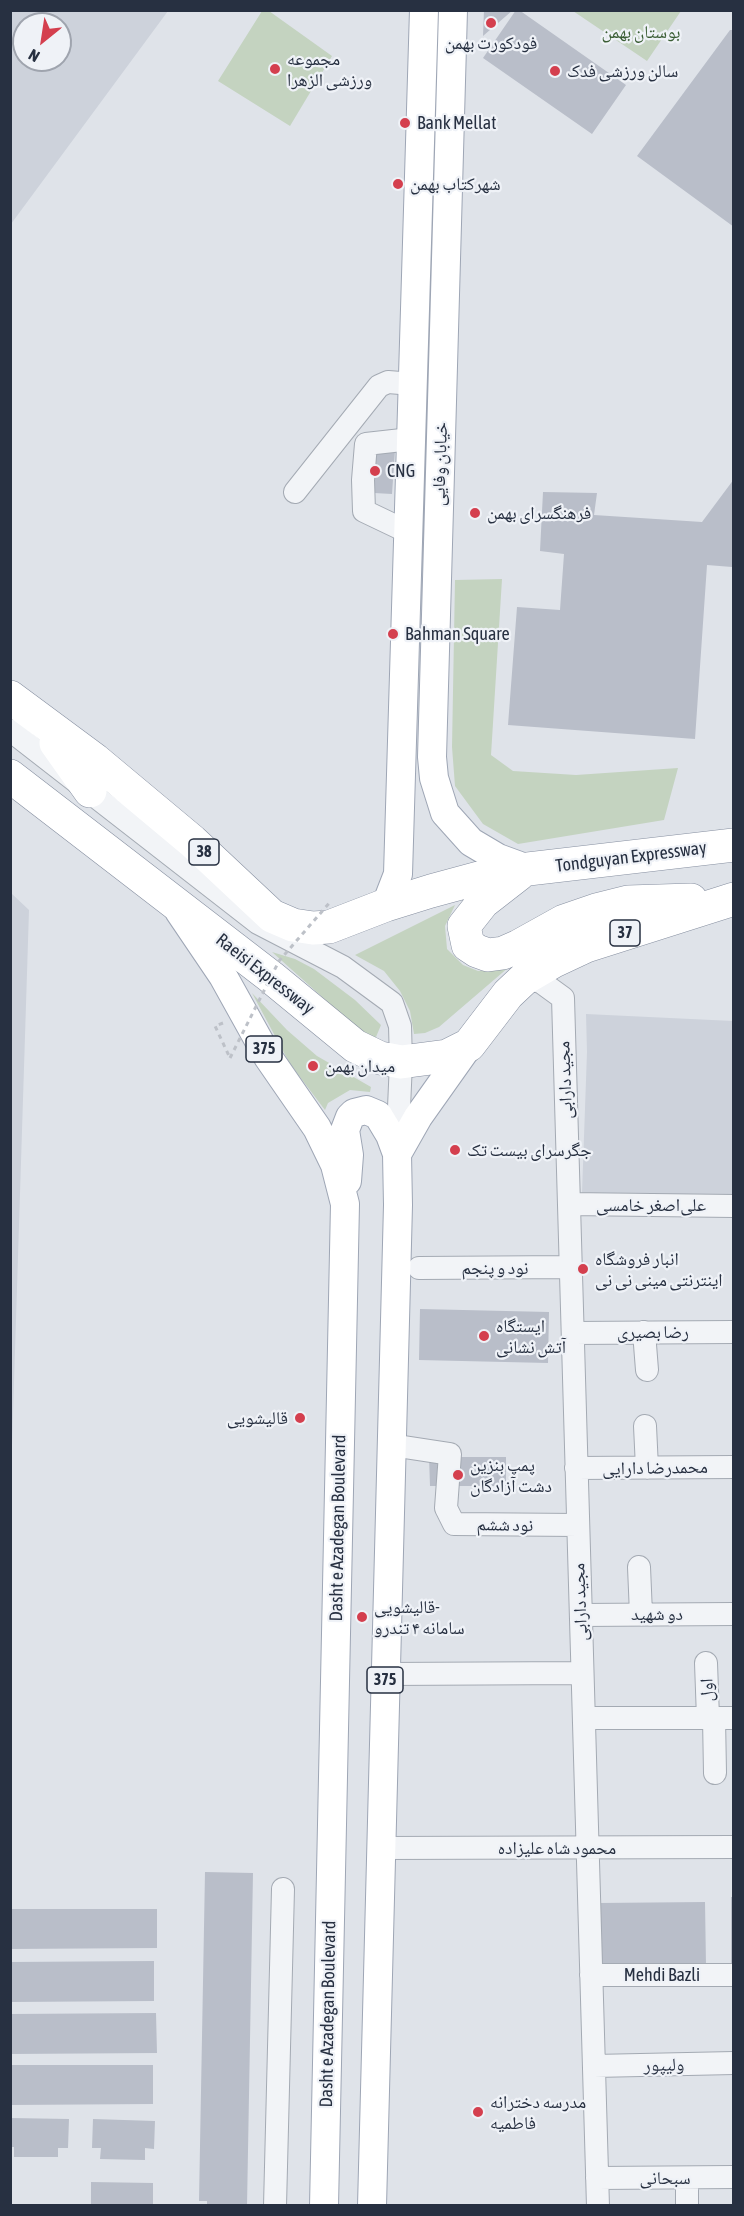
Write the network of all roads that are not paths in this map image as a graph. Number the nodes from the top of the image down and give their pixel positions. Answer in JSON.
{"nodes":[{"id":1,"x":424,"y":10,"type":"edge"},
{"id":2,"x":453,"y":10,"type":"edge"},
{"id":3,"x":413,"y":384,"type":"junction"},
{"id":4,"x":411,"y":439,"type":"junction"},
{"id":5,"x":295,"y":492,"type":"dead end"},
{"id":6,"x":408,"y":532,"type":"junction"},
{"id":7,"x":10,"y":697,"type":"edge"},
{"id":8,"x":24,"y":724,"type":"edge"},
{"id":9,"x":10,"y":776,"type":"edge"},
{"id":10,"x":90,"y":790,"type":"joint"},
{"id":11,"x":734,"y":845,"type":"edge"},
{"id":12,"x":528,"y":868,"type":"junction"},
{"id":13,"x":171,"y":900,"type":"junction"},
{"id":14,"x":728,"y":902,"type":"edge"},
{"id":15,"x":386,"y":905,"type":"junction"},
{"id":16,"x":525,"y":978,"type":"junction"},
{"id":17,"x":469,"y":1045,"type":"junction"},
{"id":18,"x":401,"y":1062,"type":"junction"},
{"id":19,"x":397,"y":1154,"type":"junction"},
{"id":20,"x":345,"y":1204,"type":"junction"},
{"id":21,"x":569,"y":1204,"type":"junction"},
{"id":22,"x":734,"y":1206,"type":"edge"},
{"id":23,"x":570,"y":1267,"type":"junction"},
{"id":24,"x":419,"y":1268,"type":"dead end"},
{"id":25,"x":644,"y":1332,"type":"junction"},
{"id":26,"x":734,"y":1332,"type":"edge"},
{"id":27,"x":573,"y":1333,"type":"junction"},
{"id":28,"x":646,"y":1370,"type":"dead end"},
{"id":29,"x":645,"y":1426,"type":"dead end"},
{"id":30,"x":391,"y":1445,"type":"junction"},
{"id":31,"x":734,"y":1467,"type":"edge"},
{"id":32,"x":576,"y":1468,"type":"junction"},
{"id":33,"x":647,"y":1468,"type":"junction"},
{"id":34,"x":578,"y":1526,"type":"junction"},
{"id":35,"x":639,"y":1567,"type":"dead end"},
{"id":36,"x":641,"y":1614,"type":"junction"},
{"id":37,"x":734,"y":1614,"type":"edge"},
{"id":38,"x":581,"y":1615,"type":"junction"},
{"id":39,"x":706,"y":1663,"type":"dead end"},
{"id":40,"x":582,"y":1673,"type":"junction"},
{"id":41,"x":386,"y":1674,"type":"junction"},
{"id":42,"x":584,"y":1718,"type":"junction"},
{"id":43,"x":718,"y":1718,"type":"edge"},
{"id":44,"x":715,"y":1773,"type":"dead end"},
{"id":45,"x":587,"y":1847,"type":"junction"},
{"id":46,"x":734,"y":1847,"type":"edge"},
{"id":47,"x":381,"y":1848,"type":"junction"},
{"id":48,"x":283,"y":1889,"type":"dead end"},
{"id":49,"x":591,"y":1975,"type":"junction"},
{"id":50,"x":734,"y":1975,"type":"edge"},
{"id":51,"x":734,"y":2063,"type":"edge"},
{"id":52,"x":594,"y":2066,"type":"junction"},
{"id":53,"x":734,"y":2177,"type":"edge"},
{"id":54,"x":597,"y":2178,"type":"junction"},
{"id":55,"x":687,"y":2178,"type":"junction"},
{"id":56,"x":275,"y":2205,"type":"edge"},
{"id":57,"x":324,"y":2205,"type":"edge"},
{"id":58,"x":372,"y":2205,"type":"edge"},
{"id":59,"x":598,"y":2205,"type":"edge"},
{"id":60,"x":687,"y":2205,"type":"edge"}],
"edges":[{"from":1,"to":3,"type":"main road","name":"خیابان وفایی"},
{"from":2,"to":12,"type":"main road","name":"خیابان وفایی"},
{"from":3,"to":4,"type":"main road","name":"خیابان وفایی"},
{"from":3,"to":5,"type":"street"},
{"from":4,"to":6,"type":"main road","name":"خیابان وفایی"},
{"from":4,"to":6,"type":"street"},
{"from":6,"to":15,"type":"main road","name":"خیابان وفایی"},
{"from":7,"to":8,"type":"highway","number":"38"},
{"from":8,"to":10,"type":"highway"},
{"from":8,"to":15,"type":"highway","number":"38"},
{"from":9,"to":13,"type":"highway","name":"Raeisi Expressway"},
{"from":10,"to":18,"type":"street"},
{"from":11,"to":12,"type":"highway","name":"Tondguyan Expressway"},
{"from":12,"to":14,"type":"highway"},
{"from":12,"to":15,"type":"highway","number":"38"},
{"from":13,"to":18,"type":"highway","name":"Raeisi Expressway"},
{"from":13,"to":20,"type":"main road","name":"Dasht e Azadegan Boulevard","number":"375"},
{"from":14,"to":16,"type":"highway","number":"37"},
{"from":16,"to":17,"type":"highway","name":"Raeisi Expressway"},
{"from":16,"to":21,"type":"street","name":"مجید دارابی"},
{"from":17,"to":18,"type":"highway","name":"Raeisi Expressway"},
{"from":17,"to":19,"type":"main road","number":"375"},
{"from":18,"to":19,"type":"street"},
{"from":19,"to":20,"type":"main road"},
{"from":19,"to":30,"type":"main road","number":"375"},
{"from":20,"to":57,"type":"main road","name":"Dasht e Azadegan Boulevard","number":"375"},
{"from":21,"to":22,"type":"street","name":"علی‌اصغر خامسی"},
{"from":21,"to":23,"type":"street","name":"مجید دارابی"},
{"from":23,"to":24,"type":"street","name":"نود و پنجم"},
{"from":23,"to":27,"type":"street","name":"مجید دارابی"},
{"from":25,"to":26,"type":"street","name":"رضا بصیری"},
{"from":25,"to":27,"type":"street","name":"رضا بصیری"},
{"from":25,"to":28,"type":"street"},
{"from":27,"to":32,"type":"street","name":"مجید دارابی"},
{"from":29,"to":33,"type":"street"},
{"from":30,"to":34,"type":"street","name":"نود ششم"},
{"from":30,"to":41,"type":"main road","number":"375"},
{"from":31,"to":33,"type":"street","name":"محمدرضا دارایی"},
{"from":32,"to":33,"type":"street","name":"محمدرضا دارایی"},
{"from":32,"to":34,"type":"street","name":"مجید دارابی"},
{"from":34,"to":38,"type":"street","name":"مجید دارابی"},
{"from":35,"to":36,"type":"street"},
{"from":36,"to":37,"type":"street","name":"دو شهید"},
{"from":36,"to":38,"type":"street","name":"دو شهید"},
{"from":38,"to":40,"type":"street","name":"مجید دارابی"},
{"from":39,"to":43,"type":"street","name":"اول"},
{"from":40,"to":41,"type":"street"},
{"from":40,"to":42,"type":"street","name":"مجید دارابی"},
{"from":41,"to":47,"type":"main road","number":"375"},
{"from":42,"to":43,"type":"street"},
{"from":42,"to":45,"type":"street","name":"مجید دارابی"},
{"from":43,"to":44,"type":"street","name":"اول"},
{"from":45,"to":46,"type":"street","name":"محمود شاه علیزاده"},
{"from":45,"to":47,"type":"street","name":"محمود شاه علیزاده"},
{"from":45,"to":49,"type":"street","name":"مجید دارابی"},
{"from":47,"to":58,"type":"main road","number":"375"},
{"from":48,"to":56,"type":"street"},
{"from":49,"to":50,"type":"street","name":"Mehdi Bazli"},
{"from":49,"to":52,"type":"street","name":"مجید دارابی"},
{"from":51,"to":52,"type":"street","name":"ولیپور"},
{"from":52,"to":54,"type":"street","name":"مجید دارابی"},
{"from":53,"to":55,"type":"street","name":"سبحانی"},
{"from":54,"to":55,"type":"street","name":"سبحانی"},
{"from":54,"to":59,"type":"street","name":"مجید دارابی"},
{"from":55,"to":60,"type":"street"}]}
